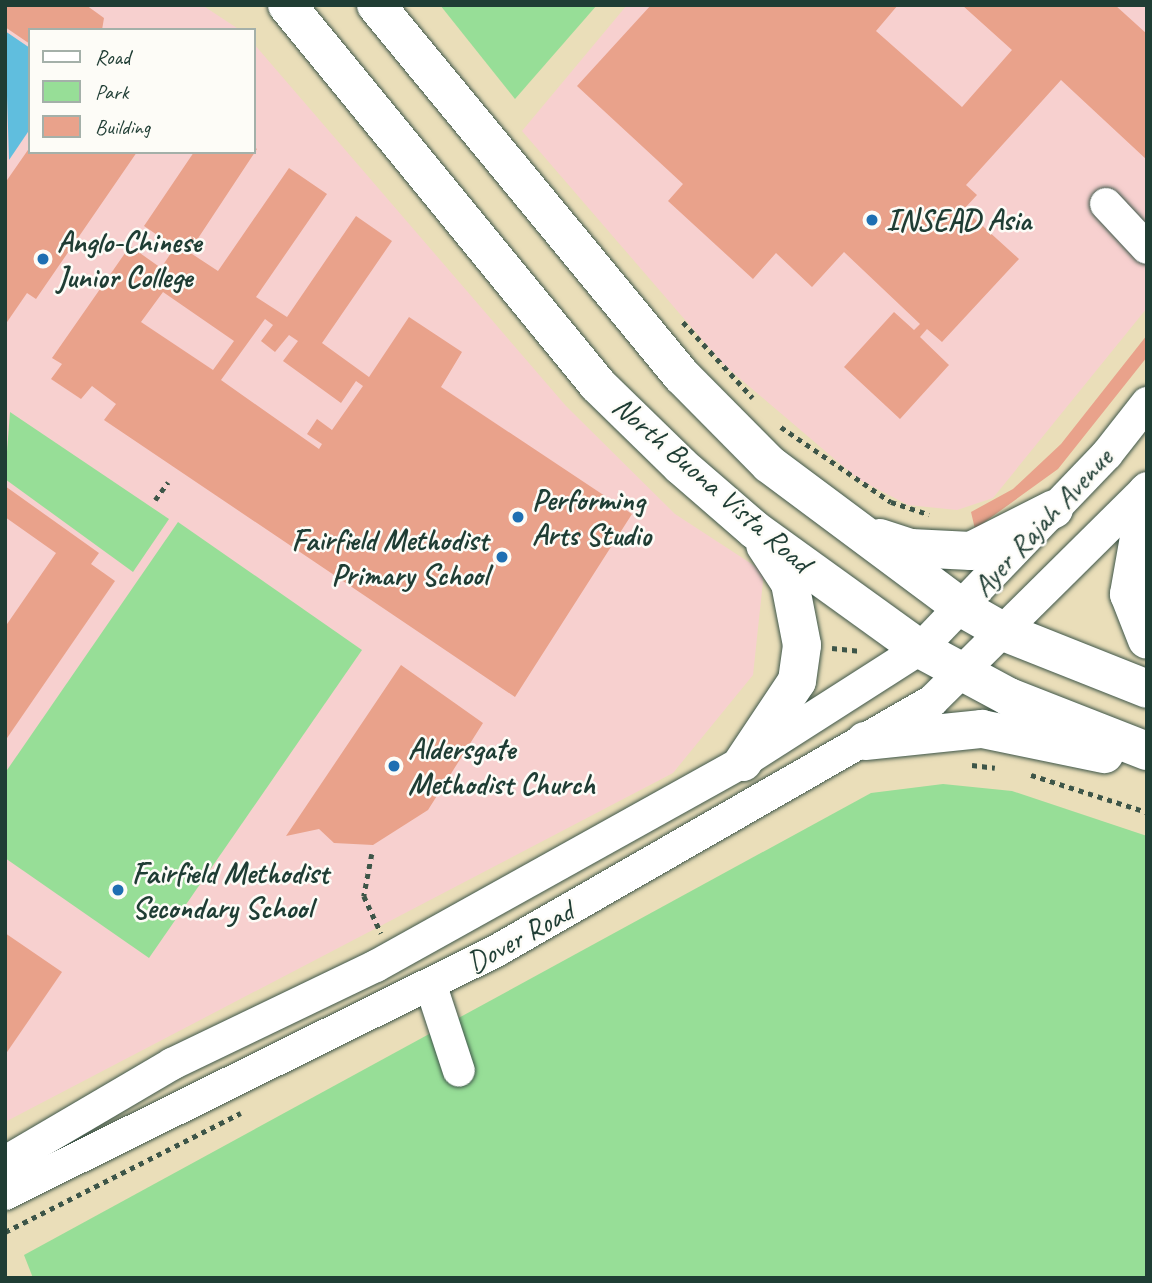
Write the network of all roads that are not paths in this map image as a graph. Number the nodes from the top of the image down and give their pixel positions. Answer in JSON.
{"nodes":[{"id":1,"x":287,"y":5,"type":"edge"},
{"id":2,"x":376,"y":5,"type":"edge"},
{"id":3,"x":1106,"y":204,"type":"dead end"},
{"id":4,"x":1147,"y":248,"type":"edge"},
{"id":5,"x":1147,"y":403,"type":"edge"},
{"id":6,"x":1147,"y":490,"type":"edge"},
{"id":7,"x":1054,"y":509,"type":"junction"},
{"id":8,"x":755,"y":530,"type":"junction"},
{"id":9,"x":861,"y":532,"type":"junction"},
{"id":10,"x":962,"y":608,"type":"junction"},
{"id":11,"x":1004,"y":632,"type":"junction"},
{"id":12,"x":1147,"y":640,"type":"edge"},
{"id":13,"x":920,"y":649,"type":"junction"},
{"id":14,"x":965,"y":673,"type":"junction"},
{"id":15,"x":1147,"y":689,"type":"edge"},
{"id":16,"x":865,"y":741,"type":"junction"},
{"id":17,"x":1147,"y":751,"type":"edge"},
{"id":18,"x":743,"y":762,"type":"junction"},
{"id":19,"x":1147,"y":763,"type":"edge"},
{"id":20,"x":431,"y":986,"type":"junction"},
{"id":21,"x":459,"y":1071,"type":"dead end"},
{"id":22,"x":5,"y":1162,"type":"edge"},
{"id":23,"x":5,"y":1194,"type":"edge"}],
"edges":[{"from":1,"to":8,"type":"main road","name":"North Buona Vista Road"},
{"from":2,"to":9,"type":"main road","name":"North Buona Vista Road"},
{"from":3,"to":4,"type":"street"},
{"from":5,"to":7,"type":"street","name":"Ayer Rajah Avenue"},
{"from":6,"to":11,"type":"street","name":"Ayer Rajah Avenue"},
{"from":6,"to":12,"type":"main road"},
{"from":7,"to":9,"type":"main road"},
{"from":7,"to":10,"type":"street","name":"Ayer Rajah Avenue"},
{"from":8,"to":13,"type":"main road","name":"North Buona Vista Road"},
{"from":8,"to":18,"type":"main road"},
{"from":9,"to":10,"type":"main road","name":"North Buona Vista Road"},
{"from":10,"to":11,"type":"main road","name":"North Buona Vista Road"},
{"from":10,"to":13,"type":"street","name":"Dover Road"},
{"from":11,"to":14,"type":"street","name":"Dover Road"},
{"from":11,"to":15,"type":"main road","name":"North Buona Vista Road"},
{"from":13,"to":14,"type":"main road","name":"North Buona Vista Road"},
{"from":13,"to":18,"type":"street","name":"Dover Road"},
{"from":14,"to":16,"type":"street","name":"Dover Road"},
{"from":14,"to":17,"type":"main road","name":"North Buona Vista Road"},
{"from":16,"to":19,"type":"main road"},
{"from":16,"to":20,"type":"street","name":"Dover Road"},
{"from":18,"to":22,"type":"street","name":"Dover Road"},
{"from":20,"to":21,"type":"street"},
{"from":20,"to":23,"type":"street","name":"Dover Road"}]}
